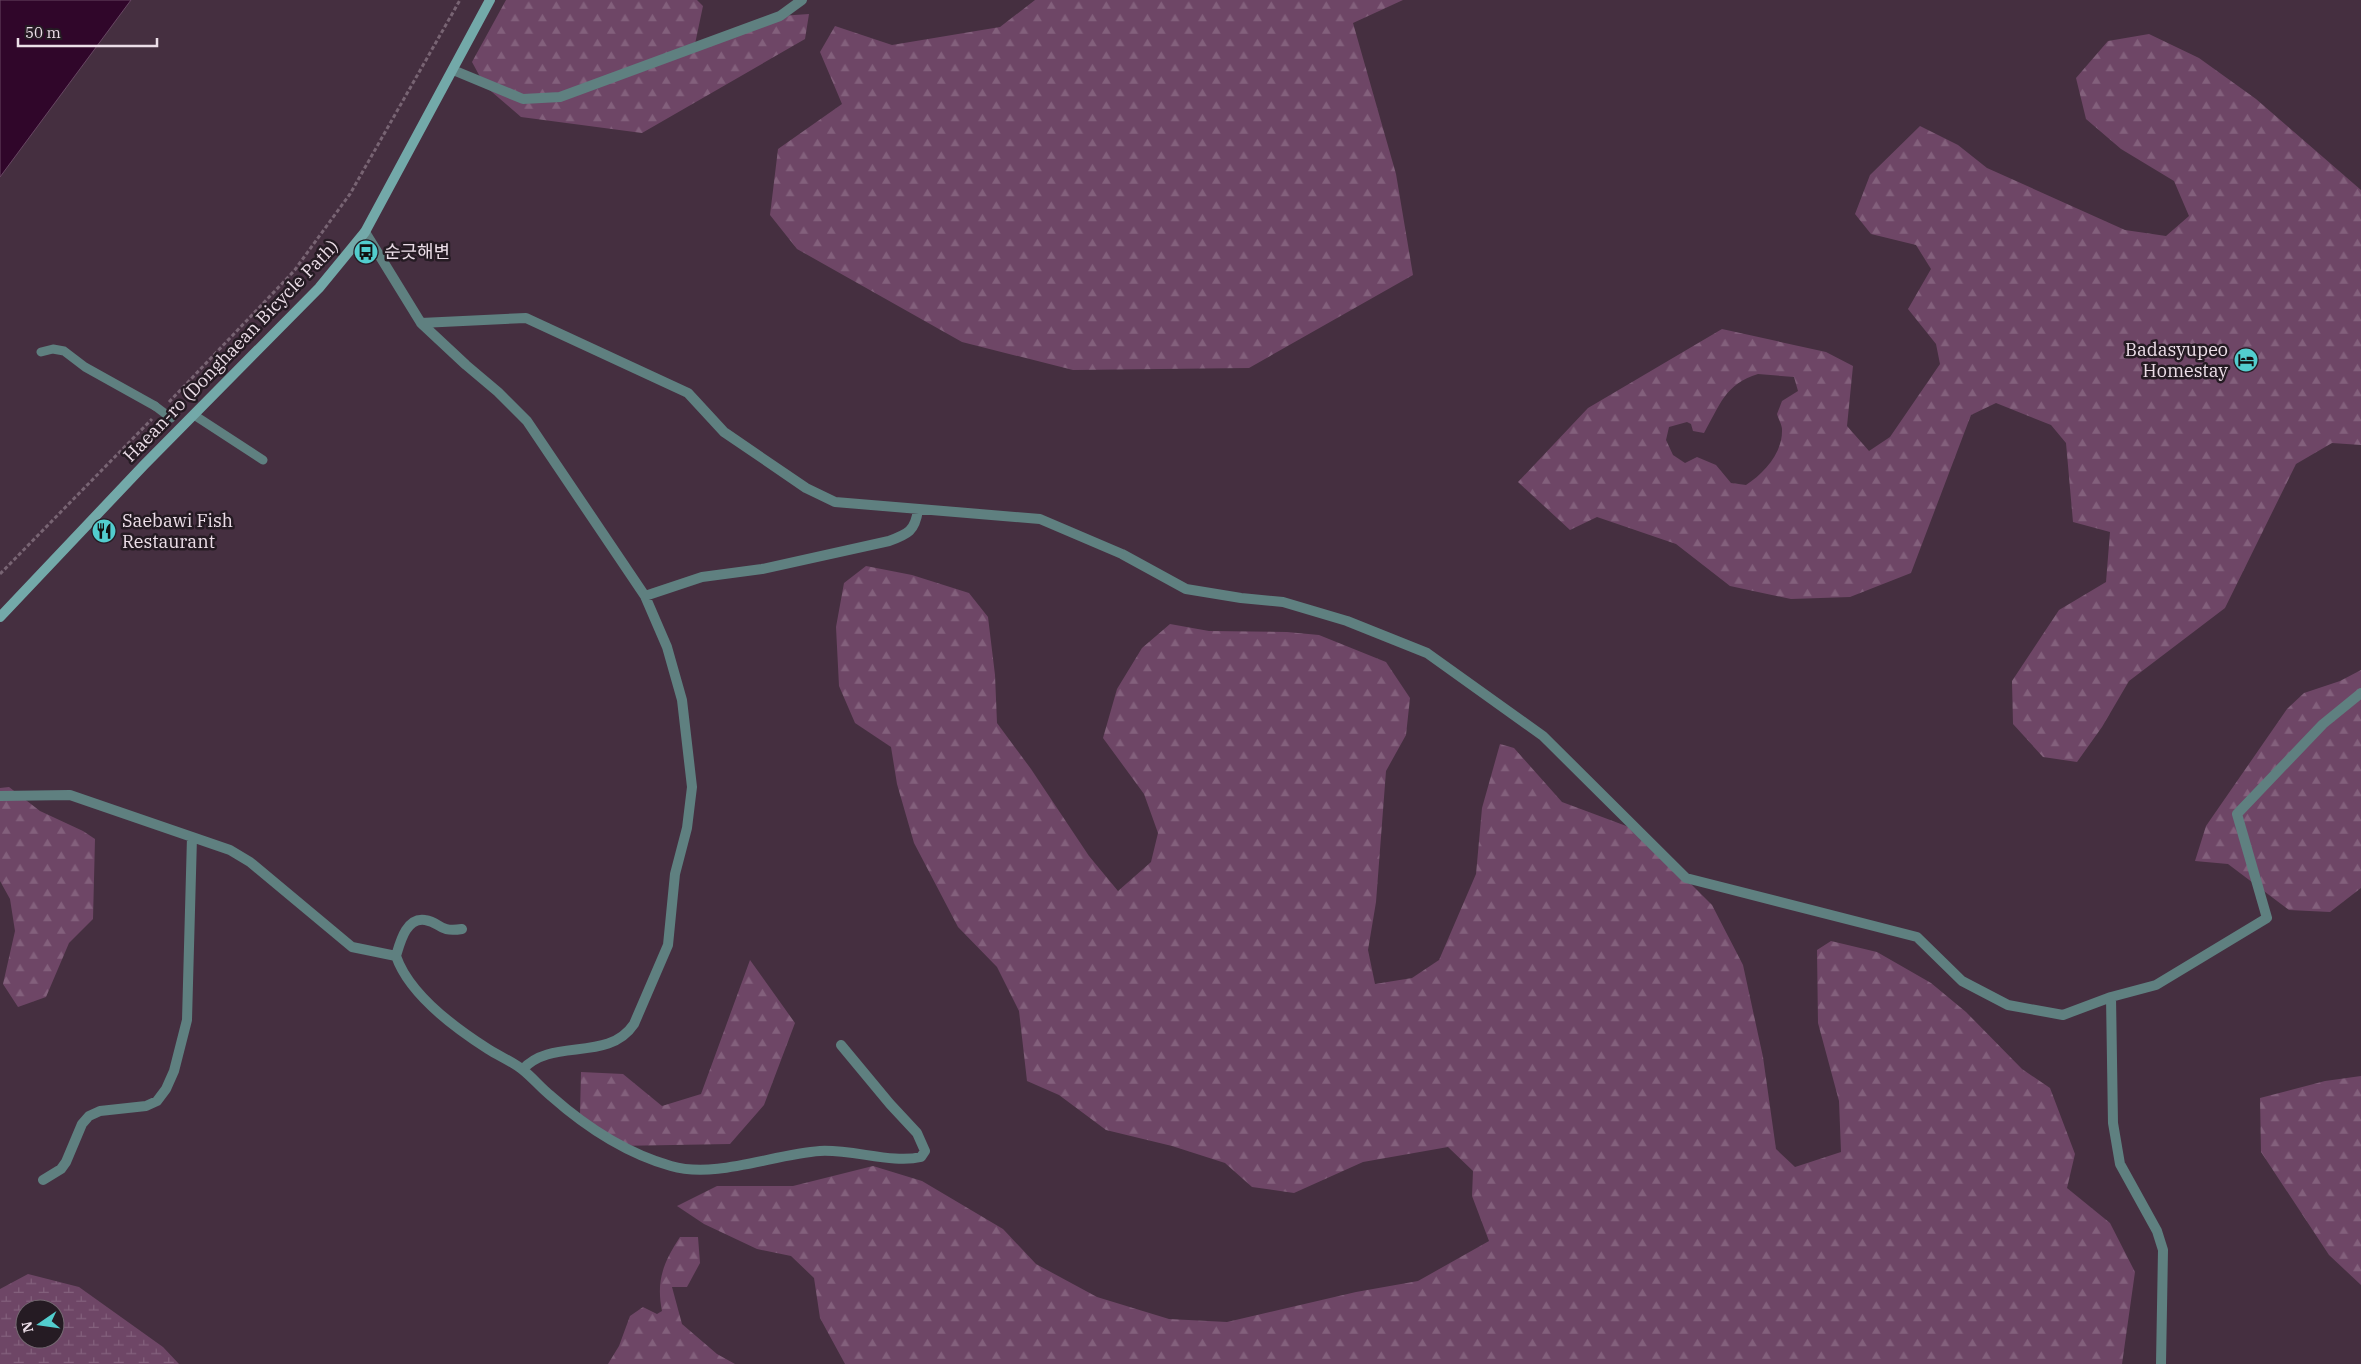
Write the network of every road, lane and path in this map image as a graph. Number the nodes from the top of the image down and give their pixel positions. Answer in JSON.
{"nodes":[{"id":1,"x":460,"y":0,"type":"edge"},
{"id":2,"x":490,"y":0,"type":"edge"},
{"id":3,"x":802,"y":0,"type":"edge"},
{"id":4,"x":453,"y":70,"type":"junction"},
{"id":5,"x":365,"y":232,"type":"junction"},
{"id":6,"x":420,"y":323,"type":"junction"},
{"id":7,"x":41,"y":352,"type":"dead end"},
{"id":8,"x":165,"y":406,"type":"dead end"},
{"id":9,"x":157,"y":410,"type":"junction"},
{"id":10,"x":194,"y":414,"type":"junction"},
{"id":11,"x":182,"y":427,"type":"junction"},
{"id":12,"x":263,"y":460,"type":"dead end"},
{"id":13,"x":918,"y":510,"type":"junction"},
{"id":14,"x":0,"y":574,"type":"edge"},
{"id":15,"x":645,"y":596,"type":"junction"},
{"id":16,"x":0,"y":617,"type":"edge"},
{"id":17,"x":2361,"y":693,"type":"edge"},
{"id":18,"x":0,"y":796,"type":"edge"},
{"id":19,"x":192,"y":837,"type":"junction"},
{"id":20,"x":462,"y":929,"type":"dead end"},
{"id":21,"x":396,"y":956,"type":"junction"},
{"id":22,"x":2111,"y":997,"type":"junction"},
{"id":23,"x":841,"y":1045,"type":"dead end"},
{"id":24,"x":522,"y":1069,"type":"junction"},
{"id":25,"x":43,"y":1180,"type":"dead end"},
{"id":26,"x":2161,"y":1364,"type":"edge"}],
"edges":[{"from":1,"to":8,"type":"path"},
{"from":2,"to":4,"type":"street","name":"Haean-ro (Donghaean Bicycle Path)"},
{"from":3,"to":4,"type":"street"},
{"from":4,"to":5,"type":"street","name":"Haean-ro (Donghaean Bicycle Path)"},
{"from":5,"to":6,"type":"street"},
{"from":5,"to":10,"type":"street","name":"Haean-ro (Donghaean Bicycle Path)"},
{"from":6,"to":13,"type":"street"},
{"from":6,"to":15,"type":"street"},
{"from":7,"to":9,"type":"lane"},
{"from":9,"to":11,"type":"lane","bridge":true},
{"from":9,"to":14,"type":"path"},
{"from":10,"to":11,"type":"street","name":"Haean-ro (Donghaean Bicycle Path)"},
{"from":10,"to":12,"type":"lane"},
{"from":11,"to":16,"type":"street","name":"Haean-ro (Donghaean Bicycle Path)"},
{"from":13,"to":15,"type":"street"},
{"from":13,"to":22,"type":"street"},
{"from":15,"to":24,"type":"street"},
{"from":17,"to":22,"type":"street"},
{"from":18,"to":19,"type":"street"},
{"from":19,"to":21,"type":"street"},
{"from":19,"to":25,"type":"street"},
{"from":20,"to":21,"type":"street"},
{"from":21,"to":24,"type":"street"},
{"from":22,"to":26,"type":"street"},
{"from":23,"to":24,"type":"street"}]}
